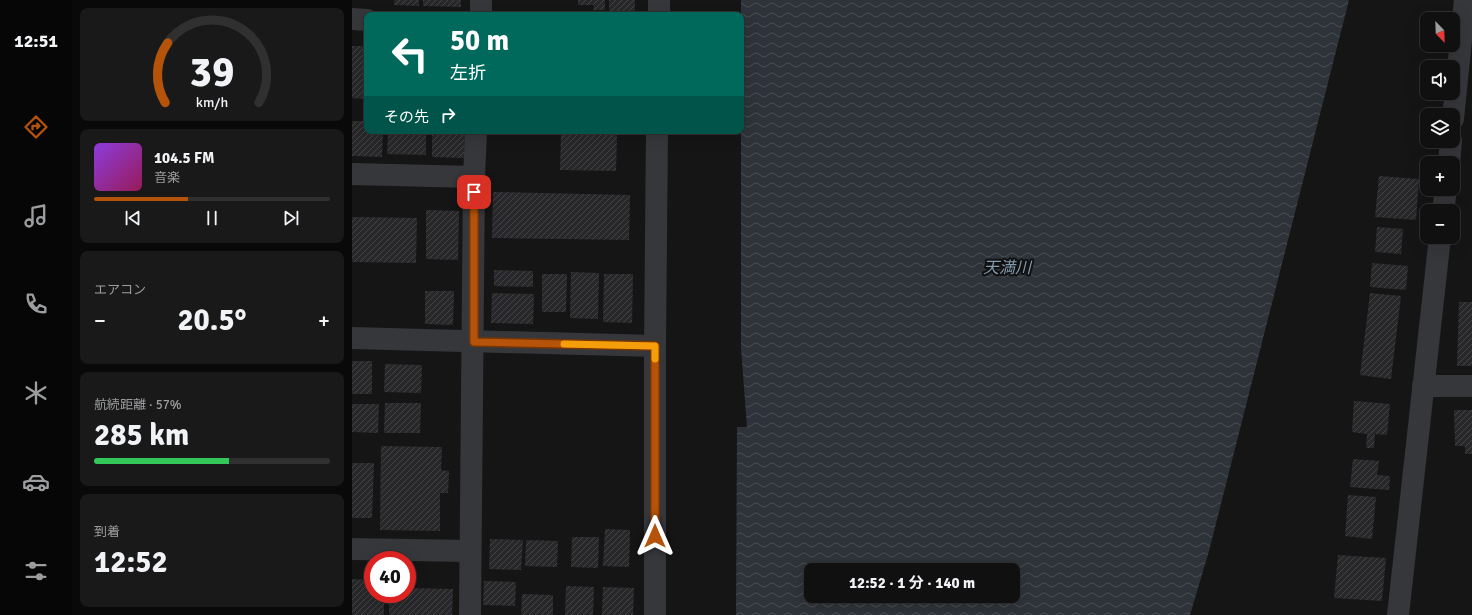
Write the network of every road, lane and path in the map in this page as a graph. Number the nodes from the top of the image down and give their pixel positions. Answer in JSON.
{"nodes":[{"id":1,"x":481,"y":0,"type":"edge"},
{"id":2,"x":659,"y":0,"type":"edge"},
{"id":3,"x":1467,"y":5,"type":"edge"},
{"id":4,"x":481,"y":12,"type":"edge"},
{"id":5,"x":659,"y":12,"type":"edge"},
{"id":6,"x":352,"y":19,"type":"edge"},
{"id":7,"x":364,"y":20,"type":"edge"},
{"id":8,"x":1454,"y":108,"type":"edge"},
{"id":9,"x":476,"y":134,"type":"edge"},
{"id":10,"x":657,"y":134,"type":"edge"},
{"id":11,"x":352,"y":174,"type":"edge"},
{"id":12,"x":474,"y":177,"type":"junction"},
{"id":13,"x":1439,"y":244,"type":"edge"},
{"id":14,"x":352,"y":338,"type":"edge"},
{"id":15,"x":474,"y":342,"type":"junction"},
{"id":16,"x":655,"y":346,"type":"junction"},
{"id":17,"x":1423,"y":386,"type":"junction"},
{"id":18,"x":1472,"y":386,"type":"edge"},
{"id":19,"x":352,"y":549,"type":"edge"},
{"id":20,"x":470,"y":551,"type":"junction"},
{"id":21,"x":470,"y":615,"type":"edge"},
{"id":22,"x":655,"y":615,"type":"edge"},
{"id":23,"x":1398,"y":615,"type":"edge"}],
"edges":[{"from":1,"to":4,"type":"street"},
{"from":2,"to":5,"type":"street"},
{"from":3,"to":8,"type":"street"},
{"from":6,"to":7,"type":"street"},
{"from":9,"to":12,"type":"street"},
{"from":10,"to":16,"type":"street"},
{"from":11,"to":12,"type":"street"},
{"from":12,"to":15,"type":"street"},
{"from":13,"to":17,"type":"street"},
{"from":14,"to":15,"type":"street"},
{"from":15,"to":16,"type":"street"},
{"from":15,"to":20,"type":"street"},
{"from":16,"to":22,"type":"street"},
{"from":17,"to":18,"type":"street"},
{"from":17,"to":23,"type":"street"},
{"from":19,"to":20,"type":"street"},
{"from":20,"to":21,"type":"street"}]}
